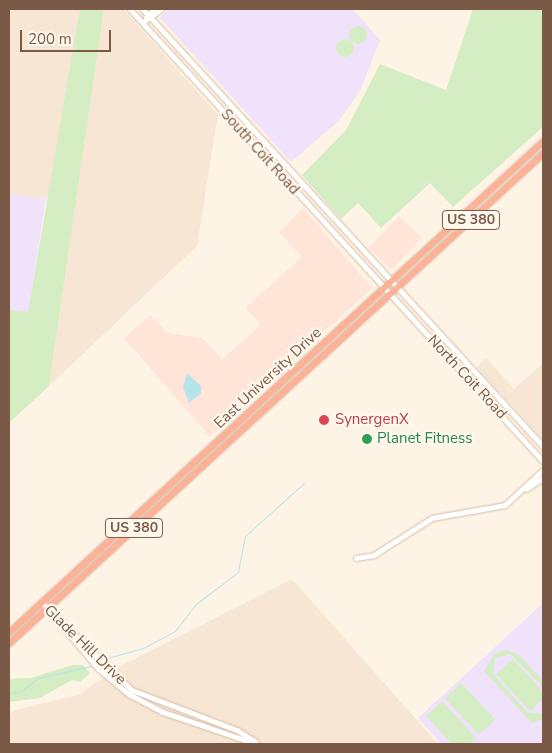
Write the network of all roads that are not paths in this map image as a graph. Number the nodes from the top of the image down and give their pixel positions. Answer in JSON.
{"nodes":[{"id":1,"x":130,"y":9,"type":"edge"},
{"id":2,"x":143,"y":9,"type":"edge"},
{"id":3,"x":155,"y":9,"type":"edge"},
{"id":4,"x":161,"y":9,"type":"edge"},
{"id":5,"x":150,"y":17,"type":"junction"},
{"id":6,"x":143,"y":22,"type":"junction"},
{"id":7,"x":211,"y":84,"type":"junction"},
{"id":8,"x":204,"y":90,"type":"junction"},
{"id":9,"x":245,"y":120,"type":"junction"},
{"id":10,"x":238,"y":128,"type":"junction"},
{"id":11,"x":543,"y":142,"type":"edge"},
{"id":12,"x":543,"y":154,"type":"edge"},
{"id":13,"x":341,"y":227,"type":"junction"},
{"id":14,"x":334,"y":234,"type":"junction"},
{"id":15,"x":392,"y":281,"type":"junction"},
{"id":16,"x":398,"y":287,"type":"junction"},
{"id":17,"x":384,"y":288,"type":"junction"},
{"id":18,"x":390,"y":294,"type":"junction"},
{"id":19,"x":462,"y":358,"type":"junction"},
{"id":20,"x":455,"y":364,"type":"junction"},
{"id":21,"x":506,"y":405,"type":"junction"},
{"id":22,"x":499,"y":412,"type":"junction"},
{"id":23,"x":543,"y":446,"type":"edge"},
{"id":24,"x":543,"y":461,"type":"edge"},
{"id":25,"x":543,"y":470,"type":"edge"},
{"id":26,"x":543,"y":478,"type":"edge"},
{"id":27,"x":526,"y":489,"type":"junction"},
{"id":28,"x":356,"y":558,"type":"dead end"},
{"id":29,"x":42,"y":602,"type":"junction"},
{"id":30,"x":47,"y":608,"type":"junction"},
{"id":31,"x":9,"y":633,"type":"edge"},
{"id":32,"x":9,"y":644,"type":"edge"},
{"id":33,"x":257,"y":744,"type":"edge"}],
"edges":[{"from":1,"to":6,"type":"main road","name":"South Coit Road"},
{"from":2,"to":5,"type":"main road","name":"South Coit Road"},
{"from":3,"to":5,"type":"main road"},
{"from":4,"to":5,"type":"main road"},
{"from":5,"to":6,"type":"main road"},
{"from":5,"to":7,"type":"main road","name":"South Coit Road"},
{"from":6,"to":8,"type":"main road","name":"South Coit Road"},
{"from":7,"to":8,"type":"main road"},
{"from":7,"to":9,"type":"main road","name":"South Coit Road"},
{"from":8,"to":10,"type":"main road","name":"South Coit Road"},
{"from":9,"to":10,"type":"main road"},
{"from":9,"to":13,"type":"main road","name":"South Coit Road"},
{"from":10,"to":14,"type":"main road","name":"South Coit Road"},
{"from":11,"to":15,"type":"highway","name":"East University Drive","number":"US 380"},
{"from":12,"to":16,"type":"highway","number":"US 380"},
{"from":13,"to":14,"type":"main road"},
{"from":13,"to":15,"type":"main road","name":"South Coit Road"},
{"from":14,"to":17,"type":"main road","name":"South Coit Road"},
{"from":15,"to":16,"type":"main road","name":"South Coit Road"},
{"from":15,"to":17,"type":"highway","name":"East University Drive","number":"US 380"},
{"from":16,"to":18,"type":"highway","number":"US 380"},
{"from":16,"to":19,"type":"main road","name":"North Coit Road"},
{"from":17,"to":18,"type":"main road","name":"South Coit Road"},
{"from":17,"to":29,"type":"highway","name":"East University Drive","number":"US 380"},
{"from":18,"to":20,"type":"main road","name":"North Coit Road"},
{"from":18,"to":30,"type":"highway","number":"US 380"},
{"from":19,"to":20,"type":"main road"},
{"from":19,"to":21,"type":"main road","name":"North Coit Road"},
{"from":20,"to":22,"type":"main road","name":"North Coit Road"},
{"from":21,"to":22,"type":"main road"},
{"from":21,"to":23,"type":"main road","name":"North Coit Road"},
{"from":22,"to":24,"type":"main road","name":"North Coit Road"},
{"from":25,"to":27,"type":"main road"},
{"from":26,"to":27,"type":"main road"},
{"from":27,"to":28,"type":"main road"},
{"from":29,"to":30,"type":"main road","name":"Glade Hill Drive"},
{"from":29,"to":31,"type":"highway","name":"East University Drive","number":"US 380"},
{"from":30,"to":32,"type":"highway","number":"US 380"},
{"from":30,"to":33,"type":"main road","name":"Glade Hill Drive"}]}
